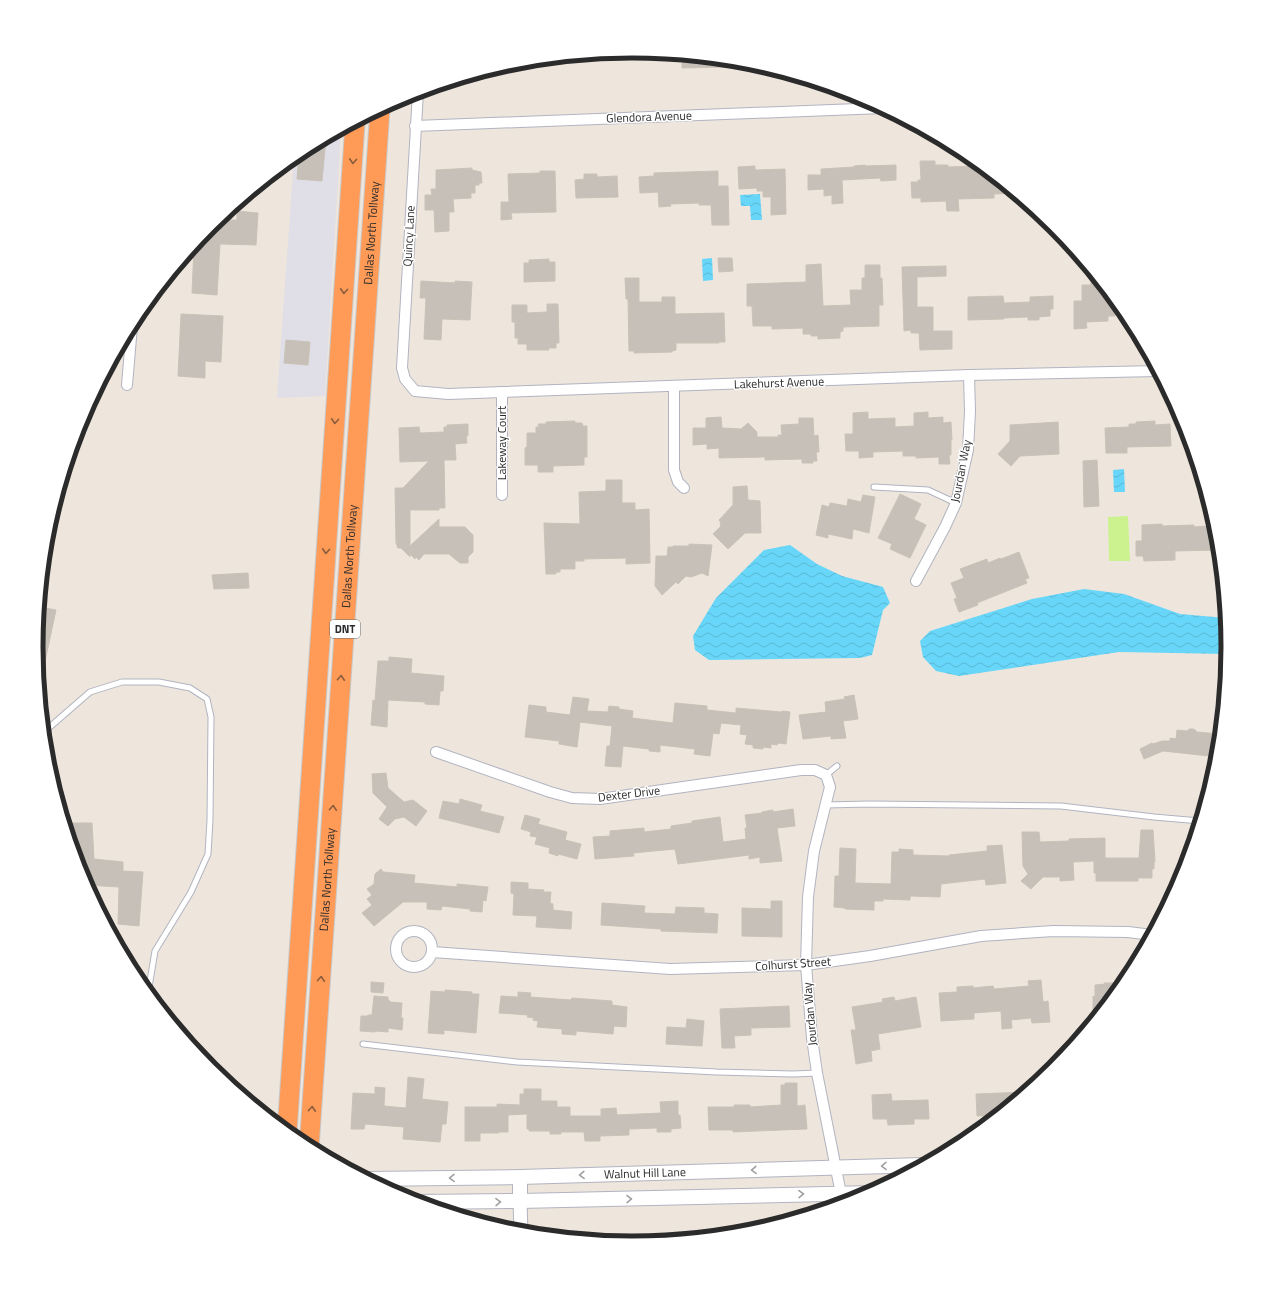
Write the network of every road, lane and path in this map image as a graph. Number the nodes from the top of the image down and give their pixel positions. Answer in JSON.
{"nodes":[{"id":1,"x":417,"y":99,"type":"edge"},
{"id":2,"x":870,"y":108,"type":"edge"},
{"id":3,"x":380,"y":116,"type":"edge"},
{"id":4,"x":415,"y":126,"type":"junction"},
{"id":5,"x":355,"y":128,"type":"edge"},
{"id":6,"x":131,"y":338,"type":"edge"},
{"id":7,"x":1153,"y":371,"type":"edge"},
{"id":8,"x":968,"y":376,"type":"junction"},
{"id":9,"x":405,"y":379,"type":"joint"},
{"id":10,"x":127,"y":385,"type":"dead end"},
{"id":11,"x":674,"y":387,"type":"junction"},
{"id":12,"x":502,"y":392,"type":"junction"},
{"id":13,"x":874,"y":487,"type":"dead end"},
{"id":14,"x":684,"y":488,"type":"dead end"},
{"id":15,"x":502,"y":495,"type":"dead end"},
{"id":16,"x":956,"y":503,"type":"junction"},
{"id":17,"x":916,"y":581,"type":"dead end"},
{"id":18,"x":49,"y":728,"type":"edge"},
{"id":19,"x":436,"y":752,"type":"dead end"},
{"id":20,"x":837,"y":766,"type":"dead end"},
{"id":21,"x":826,"y":775,"type":"junction"},
{"id":22,"x":825,"y":805,"type":"junction"},
{"id":23,"x":1196,"y":821,"type":"edge"},
{"id":24,"x":1147,"y":934,"type":"edge"},
{"id":25,"x":432,"y":952,"type":"dead end"},
{"id":26,"x":806,"y":965,"type":"junction"},
{"id":27,"x":149,"y":985,"type":"edge"},
{"id":28,"x":363,"y":1044,"type":"dead end"},
{"id":29,"x":817,"y":1073,"type":"junction"},
{"id":30,"x":287,"y":1125,"type":"edge"},
{"id":31,"x":309,"y":1141,"type":"edge"},
{"id":32,"x":913,"y":1165,"type":"edge"},
{"id":33,"x":836,"y":1167,"type":"junction"},
{"id":34,"x":520,"y":1177,"type":"junction"},
{"id":35,"x":378,"y":1179,"type":"edge"},
{"id":36,"x":840,"y":1199,"type":"edge"},
{"id":37,"x":842,"y":1199,"type":"edge"},
{"id":38,"x":520,"y":1201,"type":"junction"},
{"id":39,"x":432,"y":1202,"type":"edge"},
{"id":40,"x":521,"y":1227,"type":"edge"}],
"edges":[{"from":1,"to":4,"type":"street","name":"Quincy Lane"},
{"from":2,"to":4,"type":"street","name":"Glendora Avenue"},
{"from":31,"to":3,"type":"highway","name":"Dallas North Tollway","number":"DNT","one_way":true},
{"from":4,"to":9,"type":"street","name":"Quincy Lane"},
{"from":5,"to":30,"type":"highway","name":"Dallas North Tollway","number":"DNT","one_way":true},
{"from":6,"to":10,"type":"street"},
{"from":7,"to":8,"type":"street","name":"Lakehurst Avenue"},
{"from":8,"to":11,"type":"street","name":"Lakehurst Avenue"},
{"from":8,"to":16,"type":"street","name":"Jourdan Way"},
{"from":9,"to":12,"type":"street","name":"Lakehurst Avenue"},
{"from":11,"to":12,"type":"street","name":"Lakehurst Avenue"},
{"from":11,"to":14,"type":"street"},
{"from":12,"to":15,"type":"street","name":"Lakeway Court"},
{"from":13,"to":16,"type":"lane"},
{"from":16,"to":17,"type":"street","name":"Jourdan Way"},
{"from":18,"to":27,"type":"lane"},
{"from":19,"to":21,"type":"street","name":"Dexter Drive"},
{"from":20,"to":21,"type":"lane"},
{"from":21,"to":22,"type":"street","name":"Jourdan Way"},
{"from":22,"to":23,"type":"lane"},
{"from":22,"to":26,"type":"street","name":"Jourdan Way"},
{"from":24,"to":26,"type":"street","name":"Colhurst Street"},
{"from":25,"to":26,"type":"street","name":"Colhurst Street"},
{"from":26,"to":29,"type":"street","name":"Jourdan Way"},
{"from":28,"to":29,"type":"lane"},
{"from":29,"to":33,"type":"street","name":"Jourdan Way"},
{"from":32,"to":33,"type":"main road","name":"Walnut Hill Lane","one_way":true},
{"from":33,"to":34,"type":"main road","name":"Walnut Hill Lane","one_way":true},
{"from":33,"to":37,"type":"street","name":"Jourdan Way"},
{"from":34,"to":35,"type":"main road","name":"Walnut Hill Lane","one_way":true},
{"from":34,"to":38,"type":"main road"},
{"from":38,"to":36,"type":"main road","name":"Walnut Hill Lane","one_way":true},
{"from":39,"to":38,"type":"main road","name":"Walnut Hill Lane","one_way":true},
{"from":38,"to":40,"type":"street"}]}
